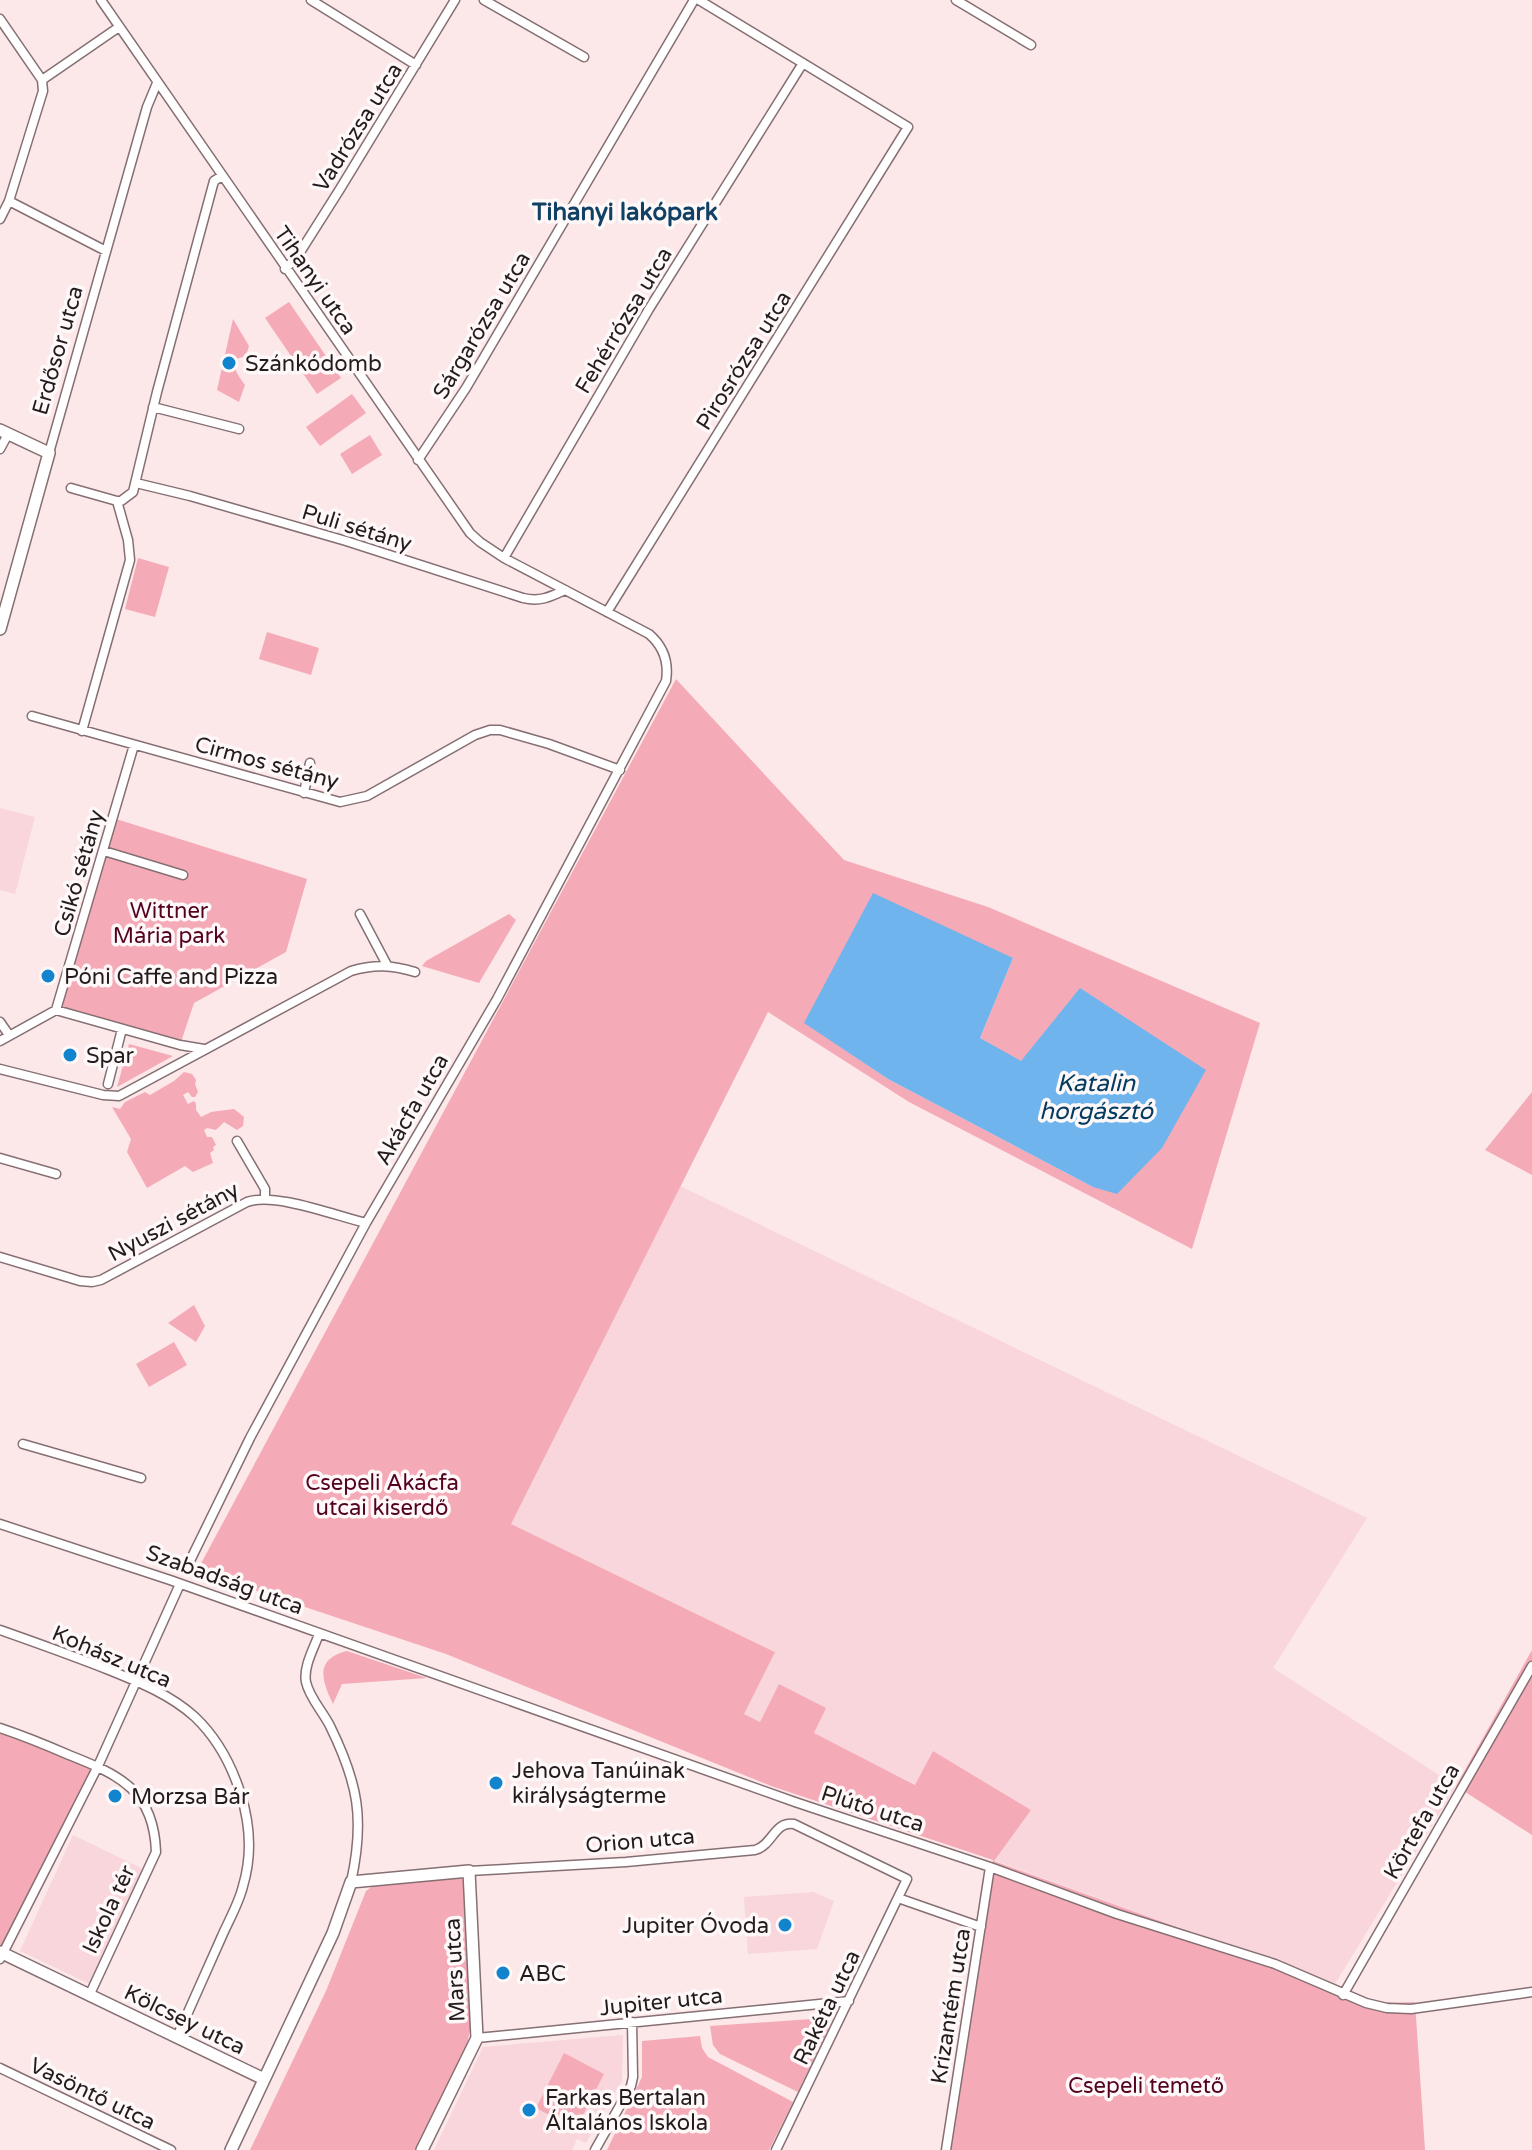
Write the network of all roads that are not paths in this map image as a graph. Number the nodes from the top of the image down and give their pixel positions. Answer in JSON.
{"nodes":[{"id":1,"x":101,"y":0,"type":"edge"},
{"id":2,"x":311,"y":0,"type":"edge"},
{"id":3,"x":455,"y":0,"type":"edge"},
{"id":4,"x":484,"y":0,"type":"edge"},
{"id":5,"x":696,"y":0,"type":"edge"},
{"id":6,"x":956,"y":0,"type":"edge"},
{"id":7,"x":0,"y":19,"type":"edge"},
{"id":8,"x":119,"y":27,"type":"junction"},
{"id":9,"x":1031,"y":45,"type":"dead end"},
{"id":10,"x":584,"y":57,"type":"dead end"},
{"id":11,"x":803,"y":63,"type":"junction"},
{"id":12,"x":416,"y":65,"type":"junction"},
{"id":13,"x":42,"y":80,"type":"junction"},
{"id":14,"x":157,"y":83,"type":"junction"},
{"id":15,"x":222,"y":176,"type":"junction"},
{"id":16,"x":9,"y":201,"type":"junction"},
{"id":17,"x":0,"y":219,"type":"edge"},
{"id":18,"x":106,"y":251,"type":"junction"},
{"id":19,"x":285,"y":269,"type":"junction"},
{"id":20,"x":153,"y":407,"type":"junction"},
{"id":21,"x":239,"y":429,"type":"dead end"},
{"id":22,"x":4,"y":432,"type":"edge"},
{"id":23,"x":0,"y":449,"type":"edge"},
{"id":24,"x":49,"y":453,"type":"junction"},
{"id":25,"x":418,"y":460,"type":"junction"},
{"id":26,"x":136,"y":483,"type":"junction"},
{"id":27,"x":71,"y":488,"type":"dead end"},
{"id":28,"x":117,"y":501,"type":"junction"},
{"id":29,"x":504,"y":558,"type":"junction"},
{"id":30,"x":565,"y":590,"type":"junction"},
{"id":31,"x":3,"y":603,"type":"edge"},
{"id":32,"x":607,"y":612,"type":"junction"},
{"id":33,"x":0,"y":629,"type":"edge"},
{"id":34,"x":668,"y":671,"type":"joint"},
{"id":35,"x":32,"y":716,"type":"dead end"},
{"id":36,"x":82,"y":731,"type":"junction"},
{"id":37,"x":134,"y":745,"type":"junction"},
{"id":38,"x":310,"y":763,"type":"dead end"},
{"id":39,"x":620,"y":770,"type":"junction"},
{"id":40,"x":304,"y":793,"type":"junction"},
{"id":41,"x":104,"y":851,"type":"junction"},
{"id":42,"x":183,"y":875,"type":"dead end"},
{"id":43,"x":360,"y":914,"type":"dead end"},
{"id":44,"x":387,"y":965,"type":"junction"},
{"id":45,"x":415,"y":972,"type":"dead end"},
{"id":46,"x":56,"y":1010,"type":"junction"},
{"id":47,"x":0,"y":1022,"type":"edge"},
{"id":48,"x":122,"y":1029,"type":"junction"},
{"id":49,"x":9,"y":1035,"type":"junction"},
{"id":50,"x":0,"y":1041,"type":"edge"},
{"id":51,"x":205,"y":1049,"type":"junction"},
{"id":52,"x":0,"y":1069,"type":"edge"},
{"id":53,"x":108,"y":1084,"type":"dead end"},
{"id":54,"x":237,"y":1141,"type":"dead end"},
{"id":55,"x":0,"y":1158,"type":"edge"},
{"id":56,"x":56,"y":1174,"type":"dead end"},
{"id":57,"x":265,"y":1199,"type":"junction"},
{"id":58,"x":366,"y":1223,"type":"junction"},
{"id":59,"x":0,"y":1257,"type":"edge"},
{"id":60,"x":23,"y":1444,"type":"dead end"},
{"id":61,"x":141,"y":1478,"type":"dead end"},
{"id":62,"x":0,"y":1524,"type":"edge"},
{"id":63,"x":187,"y":1567,"type":"dead end"},
{"id":64,"x":180,"y":1584,"type":"junction"},
{"id":65,"x":0,"y":1630,"type":"edge"},
{"id":66,"x":319,"y":1634,"type":"junction"},
{"id":67,"x":1532,"y":1666,"type":"edge"},
{"id":68,"x":137,"y":1682,"type":"junction"},
{"id":69,"x":0,"y":1728,"type":"edge"},
{"id":70,"x":98,"y":1766,"type":"junction"},
{"id":71,"x":990,"y":1867,"type":"junction"},
{"id":72,"x":469,"y":1871,"type":"junction"},
{"id":73,"x":907,"y":1879,"type":"joint"},
{"id":74,"x":351,"y":1882,"type":"junction"},
{"id":75,"x":898,"y":1898,"type":"junction"},
{"id":76,"x":981,"y":1927,"type":"junction"},
{"id":77,"x":1,"y":1954,"type":"edge"},
{"id":78,"x":1532,"y":1992,"type":"edge"},
{"id":79,"x":1343,"y":1995,"type":"junction"},
{"id":80,"x":89,"y":1996,"type":"junction"},
{"id":81,"x":849,"y":2001,"type":"junction"},
{"id":82,"x":632,"y":2022,"type":"junction"},
{"id":83,"x":177,"y":2037,"type":"junction"},
{"id":84,"x":477,"y":2038,"type":"junction"},
{"id":85,"x":0,"y":2068,"type":"edge"},
{"id":86,"x":264,"y":2079,"type":"junction"},
{"id":87,"x":171,"y":2150,"type":"edge"},
{"id":88,"x":231,"y":2150,"type":"edge"},
{"id":89,"x":422,"y":2150,"type":"edge"},
{"id":90,"x":595,"y":2150,"type":"edge"},
{"id":91,"x":776,"y":2150,"type":"edge"},
{"id":92,"x":946,"y":2150,"type":"edge"}],
"edges":[{"from":1,"to":8,"type":"street","name":"Tihanyi utca"},
{"from":2,"to":12,"type":"street"},
{"from":3,"to":12,"type":"street","name":"Vadrózsa utca"},
{"from":4,"to":10,"type":"street"},
{"from":5,"to":11,"type":"street"},
{"from":5,"to":25,"type":"street","name":"Sárgarózsa utca"},
{"from":6,"to":9,"type":"street"},
{"from":7,"to":13,"type":"street"},
{"from":8,"to":13,"type":"street"},
{"from":8,"to":14,"type":"street","name":"Tihanyi utca"},
{"from":11,"to":29,"type":"street","name":"Fehérrózsa utca"},
{"from":11,"to":32,"type":"street","name":"Pirosrózsa utca"},
{"from":12,"to":19,"type":"street","name":"Vadrózsa utca"},
{"from":13,"to":16,"type":"street"},
{"from":14,"to":15,"type":"street","name":"Tihanyi utca"},
{"from":14,"to":18,"type":"street","name":"Erdősor utca"},
{"from":15,"to":19,"type":"street","name":"Tihanyi utca"},
{"from":15,"to":20,"type":"street"},
{"from":16,"to":17,"type":"street"},
{"from":16,"to":18,"type":"street"},
{"from":18,"to":24,"type":"street","name":"Erdősor utca"},
{"from":19,"to":25,"type":"street","name":"Tihanyi utca"},
{"from":20,"to":21,"type":"street"},
{"from":20,"to":26,"type":"street"},
{"from":22,"to":23,"type":"street"},
{"from":22,"to":24,"type":"street"},
{"from":24,"to":31,"type":"street","name":"Erdősor utca"},
{"from":25,"to":29,"type":"street","name":"Tihanyi utca"},
{"from":26,"to":28,"type":"street"},
{"from":26,"to":30,"type":"street","name":"Puli sétány"},
{"from":27,"to":28,"type":"street"},
{"from":28,"to":36,"type":"street"},
{"from":29,"to":30,"type":"street","name":"Tihanyi utca"},
{"from":30,"to":32,"type":"street","name":"Tihanyi utca"},
{"from":31,"to":33,"type":"street","name":"Erdősor utca"},
{"from":32,"to":34,"type":"street","name":"Tihanyi utca"},
{"from":34,"to":39,"type":"street","name":"Akácfa utca"},
{"from":35,"to":36,"type":"street","name":"Cirmos sétány"},
{"from":36,"to":37,"type":"street","name":"Cirmos sétány"},
{"from":37,"to":40,"type":"street","name":"Cirmos sétány"},
{"from":37,"to":41,"type":"street","name":"Csikó sétány"},
{"from":38,"to":40,"type":"street"},
{"from":39,"to":40,"type":"street","name":"Cirmos sétány"},
{"from":39,"to":58,"type":"street","name":"Akácfa utca"},
{"from":41,"to":42,"type":"street"},
{"from":41,"to":46,"type":"street","name":"Csikó sétány"},
{"from":43,"to":44,"type":"street"},
{"from":44,"to":45,"type":"street"},
{"from":44,"to":51,"type":"street"},
{"from":46,"to":48,"type":"street"},
{"from":46,"to":49,"type":"street"},
{"from":47,"to":49,"type":"street"},
{"from":48,"to":51,"type":"street"},
{"from":48,"to":53,"type":"street"},
{"from":49,"to":50,"type":"street"},
{"from":51,"to":52,"type":"street"},
{"from":54,"to":57,"type":"street"},
{"from":55,"to":56,"type":"street"},
{"from":57,"to":58,"type":"street","name":"Nyuszi sétány"},
{"from":57,"to":59,"type":"street","name":"Nyuszi sétány"},
{"from":58,"to":63,"type":"street","name":"Akácfa utca"},
{"from":60,"to":61,"type":"street"},
{"from":62,"to":64,"type":"street","name":"Szabadság utca"},
{"from":64,"to":66,"type":"street","name":"Szabadság utca"},
{"from":64,"to":68,"type":"street"},
{"from":65,"to":68,"type":"street","name":"Kohász utca"},
{"from":66,"to":71,"type":"street","name":"Plútó utca"},
{"from":66,"to":74,"type":"street","name":"Szabadság utca"},
{"from":67,"to":79,"type":"street","name":"Körtefa utca"},
{"from":68,"to":70,"type":"street"},
{"from":68,"to":83,"type":"street","name":"Kohász utca"},
{"from":69,"to":70,"type":"street","name":"Iskola tér"},
{"from":70,"to":77,"type":"street"},
{"from":70,"to":80,"type":"street","name":"Iskola tér"},
{"from":71,"to":76,"type":"street","name":"Krizantém utca"},
{"from":71,"to":79,"type":"street","name":"Plútó utca"},
{"from":72,"to":73,"type":"street","name":"Orion utca"},
{"from":72,"to":74,"type":"street","name":"Orion utca"},
{"from":72,"to":84,"type":"street","name":"Mars utca"},
{"from":73,"to":75,"type":"street","name":"Rakéta utca"},
{"from":74,"to":86,"type":"street","name":"Szabadság utca"},
{"from":75,"to":76,"type":"street"},
{"from":75,"to":81,"type":"street","name":"Rakéta utca"},
{"from":76,"to":92,"type":"street","name":"Krizantém utca"},
{"from":77,"to":80,"type":"street"},
{"from":78,"to":79,"type":"street","name":"Plútó utca"},
{"from":80,"to":83,"type":"street","name":"Kölcsey utca"},
{"from":81,"to":82,"type":"street","name":"Jupiter utca"},
{"from":81,"to":91,"type":"street","name":"Rakéta utca"},
{"from":82,"to":84,"type":"street","name":"Jupiter utca"},
{"from":82,"to":90,"type":"street"},
{"from":83,"to":86,"type":"street","name":"Kölcsey utca"},
{"from":84,"to":89,"type":"street","name":"Mars utca"},
{"from":85,"to":87,"type":"street","name":"Vasöntő utca"},
{"from":86,"to":88,"type":"street","name":"Szabadság utca"}]}
